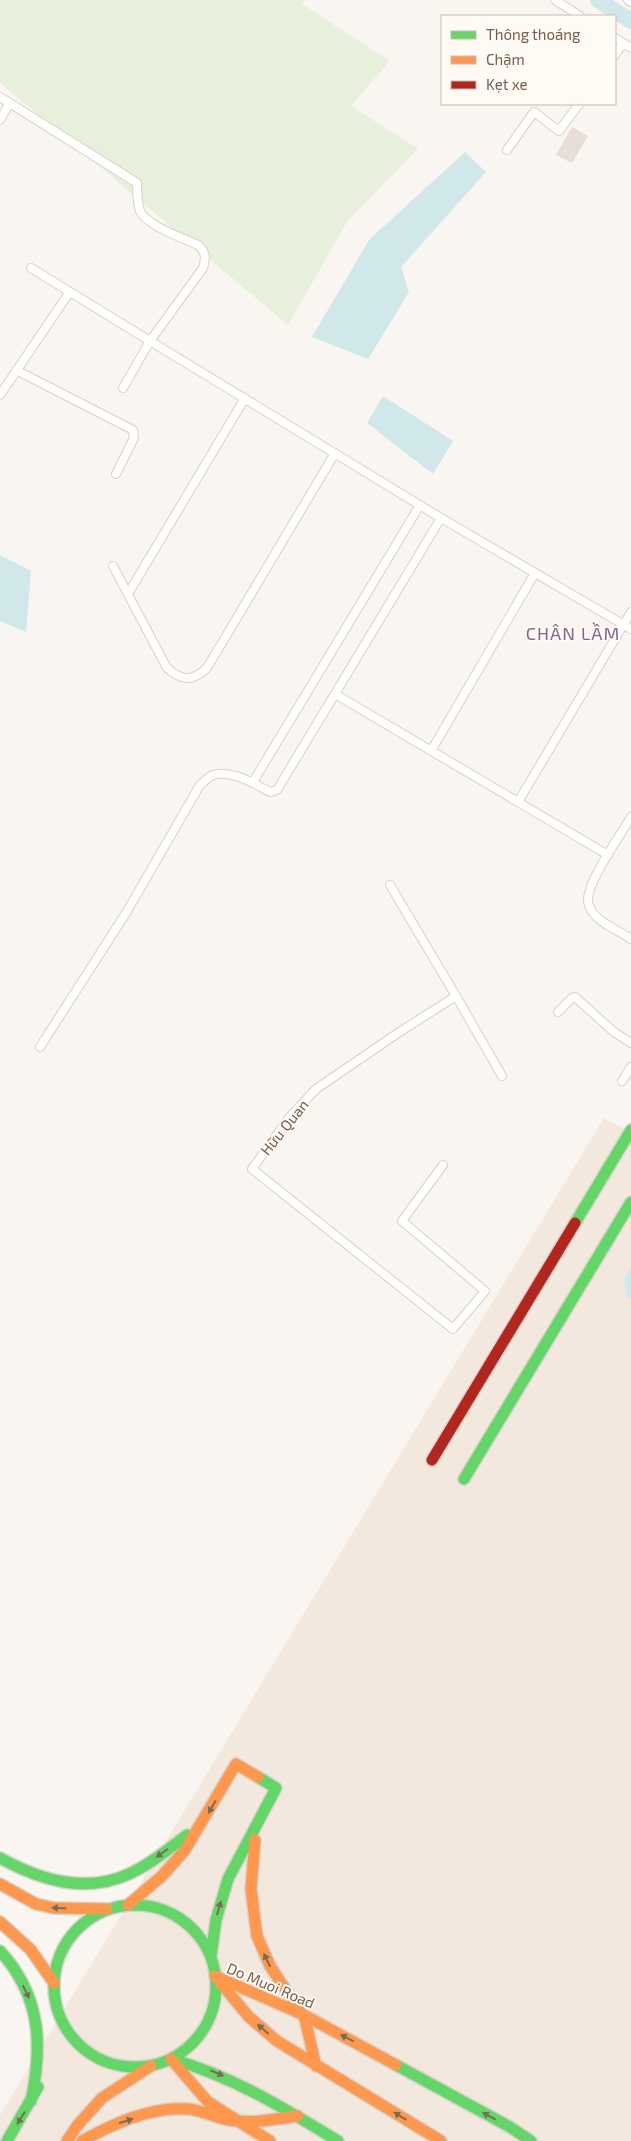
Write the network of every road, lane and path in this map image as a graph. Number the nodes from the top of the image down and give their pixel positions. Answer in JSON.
{"nodes":[{"id":1,"x":555,"y":0,"type":"edge"},
{"id":2,"x":628,"y":0,"type":"edge"},
{"id":3,"x":631,"y":2,"type":"edge"},
{"id":4,"x":578,"y":15,"type":"edge"},
{"id":5,"x":616,"y":39,"type":"edge"},
{"id":6,"x":623,"y":44,"type":"junction"},
{"id":7,"x":631,"y":48,"type":"edge"},
{"id":8,"x":616,"y":54,"type":"edge"},
{"id":9,"x":0,"y":97,"type":"edge"},
{"id":10,"x":9,"y":104,"type":"junction"},
{"id":11,"x":578,"y":105,"type":"edge"},
{"id":12,"x":0,"y":120,"type":"edge"},
{"id":13,"x":507,"y":150,"type":"dead end"},
{"id":14,"x":31,"y":268,"type":"dead end"},
{"id":15,"x":68,"y":293,"type":"junction"},
{"id":16,"x":150,"y":341,"type":"junction"},
{"id":17,"x":16,"y":370,"type":"junction"},
{"id":18,"x":123,"y":388,"type":"dead end"},
{"id":19,"x":0,"y":395,"type":"edge"},
{"id":20,"x":245,"y":398,"type":"junction"},
{"id":21,"x":335,"y":453,"type":"junction"},
{"id":22,"x":116,"y":474,"type":"dead end"},
{"id":23,"x":420,"y":505,"type":"junction"},
{"id":24,"x":441,"y":518,"type":"junction"},
{"id":25,"x":113,"y":566,"type":"dead end"},
{"id":26,"x":535,"y":573,"type":"junction"},
{"id":27,"x":128,"y":594,"type":"junction"},
{"id":28,"x":631,"y":612,"type":"edge"},
{"id":29,"x":624,"y":625,"type":"junction"},
{"id":30,"x":631,"y":629,"type":"edge"},
{"id":31,"x":335,"y":694,"type":"junction"},
{"id":32,"x":431,"y":751,"type":"junction"},
{"id":33,"x":253,"y":782,"type":"junction"},
{"id":34,"x":518,"y":802,"type":"junction"},
{"id":35,"x":631,"y":817,"type":"edge"},
{"id":36,"x":608,"y":855,"type":"junction"},
{"id":37,"x":390,"y":885,"type":"dead end"},
{"id":38,"x":631,"y":939,"type":"edge"},
{"id":39,"x":456,"y":996,"type":"junction"},
{"id":40,"x":558,"y":1012,"type":"dead end"},
{"id":41,"x":631,"y":1043,"type":"edge"},
{"id":42,"x":40,"y":1047,"type":"dead end"},
{"id":43,"x":631,"y":1067,"type":"edge"},
{"id":44,"x":502,"y":1076,"type":"dead end"},
{"id":45,"x":622,"y":1081,"type":"dead end"},
{"id":46,"x":631,"y":1130,"type":"edge"},
{"id":47,"x":444,"y":1165,"type":"dead end"},
{"id":48,"x":631,"y":1202,"type":"edge"},
{"id":49,"x":432,"y":1460,"type":"dead end"},
{"id":50,"x":464,"y":1479,"type":"dead end"},
{"id":51,"x":258,"y":1823,"type":"junction"},
{"id":52,"x":202,"y":1824,"type":"junction"},
{"id":53,"x":0,"y":1858,"type":"edge"},
{"id":54,"x":29,"y":1875,"type":"junction"},
{"id":55,"x":0,"y":1884,"type":"edge"},
{"id":56,"x":18,"y":1894,"type":"junction"},
{"id":57,"x":128,"y":1905,"type":"junction"},
{"id":58,"x":108,"y":1910,"type":"junction"},
{"id":59,"x":0,"y":1922,"type":"edge"},
{"id":60,"x":0,"y":1951,"type":"edge"},
{"id":61,"x":210,"y":1956,"type":"junction"},
{"id":62,"x":216,"y":1976,"type":"junction"},
{"id":63,"x":54,"y":1983,"type":"junction"},
{"id":64,"x":56,"y":2006,"type":"junction"},
{"id":65,"x":304,"y":2015,"type":"junction"},
{"id":66,"x":54,"y":2035,"type":"dead end"},
{"id":67,"x":171,"y":2059,"type":"junction"},
{"id":68,"x":49,"y":2061,"type":"dead end"},
{"id":69,"x":151,"y":2066,"type":"junction"},
{"id":70,"x":316,"y":2066,"type":"junction"},
{"id":71,"x":32,"y":2101,"type":"junction"},
{"id":72,"x":298,"y":2116,"type":"junction"},
{"id":73,"x":236,"y":2121,"type":"junction"},
{"id":74,"x":7,"y":2141,"type":"edge"},
{"id":75,"x":67,"y":2141,"type":"edge"},
{"id":76,"x":82,"y":2141,"type":"edge"},
{"id":77,"x":270,"y":2141,"type":"edge"},
{"id":78,"x":338,"y":2141,"type":"edge"},
{"id":79,"x":441,"y":2141,"type":"edge"},
{"id":80,"x":531,"y":2141,"type":"edge"}],
"edges":[{"from":1,"to":4,"type":"lane"},
{"from":2,"to":3,"type":"lane"},
{"from":5,"to":6,"type":"lane"},
{"from":6,"to":7,"type":"lane"},
{"from":6,"to":8,"type":"lane"},
{"from":9,"to":10,"type":"lane"},
{"from":10,"to":12,"type":"lane"},
{"from":10,"to":16,"type":"lane"},
{"from":11,"to":13,"type":"lane"},
{"from":14,"to":15,"type":"lane"},
{"from":15,"to":16,"type":"lane"},
{"from":15,"to":17,"type":"lane"},
{"from":16,"to":18,"type":"lane"},
{"from":16,"to":20,"type":"lane"},
{"from":17,"to":19,"type":"lane"},
{"from":17,"to":22,"type":"lane"},
{"from":20,"to":21,"type":"lane"},
{"from":20,"to":27,"type":"lane"},
{"from":21,"to":23,"type":"lane"},
{"from":21,"to":27,"type":"lane"},
{"from":23,"to":24,"type":"lane"},
{"from":23,"to":33,"type":"lane"},
{"from":24,"to":26,"type":"lane"},
{"from":24,"to":31,"type":"lane"},
{"from":25,"to":27,"type":"lane"},
{"from":26,"to":29,"type":"lane"},
{"from":26,"to":32,"type":"lane"},
{"from":28,"to":29,"type":"lane"},
{"from":29,"to":30,"type":"lane"},
{"from":29,"to":34,"type":"lane"},
{"from":31,"to":32,"type":"lane"},
{"from":31,"to":33,"type":"lane"},
{"from":32,"to":34,"type":"lane"},
{"from":33,"to":42,"type":"lane"},
{"from":34,"to":36,"type":"lane"},
{"from":35,"to":36,"type":"lane"},
{"from":36,"to":38,"type":"lane"},
{"from":37,"to":39,"type":"lane"},
{"from":39,"to":44,"type":"lane"},
{"from":39,"to":47,"type":"lane","name":"Hữu Quan"},
{"from":40,"to":41,"type":"lane"},
{"from":43,"to":45,"type":"lane"},
{"from":46,"to":49,"type":"main road"},
{"from":48,"to":50,"type":"main road"},
{"from":51,"to":52,"type":"main road","one_way":true},
{"from":61,"to":51,"type":"main road","one_way":true},
{"from":65,"to":51,"type":"main road","one_way":true},
{"from":52,"to":54,"type":"main road","one_way":true},
{"from":52,"to":57,"type":"main road"},
{"from":53,"to":54,"type":"main road"},
{"from":54,"to":56,"type":"main road"},
{"from":55,"to":56,"type":"main road"},
{"from":58,"to":56,"type":"main road","one_way":true},
{"from":57,"to":58,"type":"main road"},
{"from":57,"to":61,"type":"main road"},
{"from":58,"to":63,"type":"main road"},
{"from":59,"to":63,"type":"main road"},
{"from":60,"to":71,"type":"main road","one_way":true},
{"from":61,"to":62,"type":"main road"},
{"from":62,"to":65,"type":"main road","name":"Do Muoi Road"},
{"from":62,"to":67,"type":"main road"},
{"from":70,"to":62,"type":"main road","name":"Do Muoi Road","one_way":true},
{"from":63,"to":64,"type":"main road"},
{"from":64,"to":66,"type":"main road"},
{"from":64,"to":69,"type":"main road"},
{"from":65,"to":70,"type":"main road"},
{"from":80,"to":65,"type":"main road","name":"Do Muoi Road","one_way":true},
{"from":67,"to":69,"type":"main road"},
{"from":67,"to":72,"type":"main road","one_way":true},
{"from":67,"to":73,"type":"main road"},
{"from":68,"to":71,"type":"main road"},
{"from":69,"to":75,"type":"main road"},
{"from":79,"to":70,"type":"main road","name":"Do Muoi Road","one_way":true},
{"from":71,"to":74,"type":"main road","one_way":true},
{"from":72,"to":73,"type":"main road"},
{"from":72,"to":78,"type":"main road"},
{"from":76,"to":73,"type":"main road","one_way":true},
{"from":73,"to":77,"type":"main road"}]}
